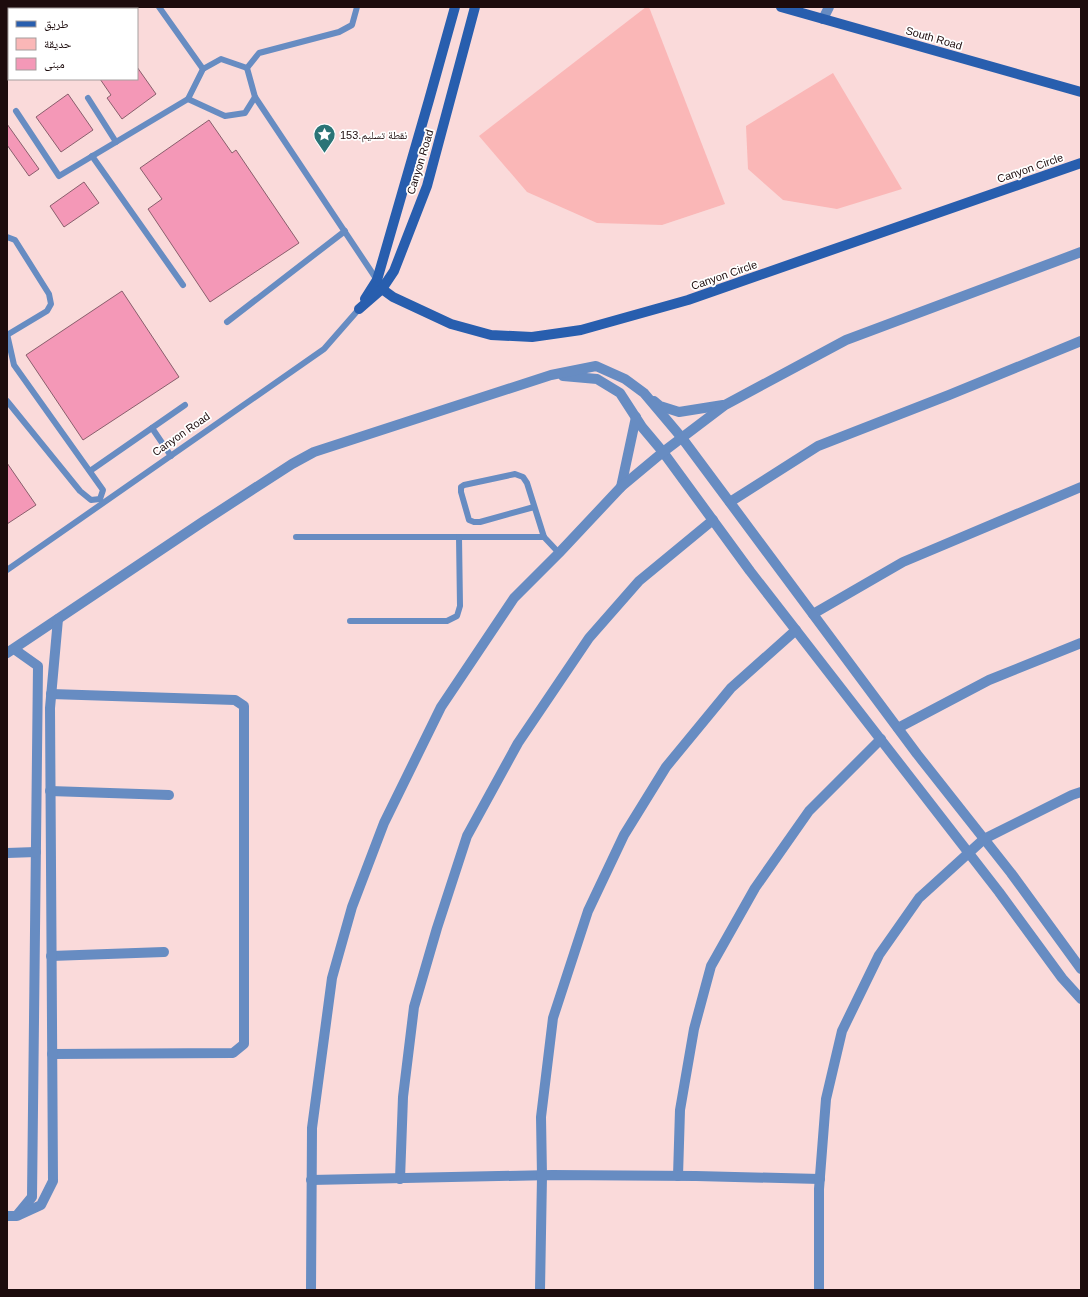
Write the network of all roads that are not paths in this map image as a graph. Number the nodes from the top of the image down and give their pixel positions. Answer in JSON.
{"nodes":[{"id":1,"x":159,"y":7,"type":"edge"},
{"id":2,"x":357,"y":7,"type":"edge"},
{"id":3,"x":455,"y":7,"type":"edge"},
{"id":4,"x":475,"y":7,"type":"edge"},
{"id":5,"x":781,"y":7,"type":"edge"},
{"id":6,"x":829,"y":7,"type":"edge"},
{"id":7,"x":824,"y":19,"type":"junction"},
{"id":8,"x":247,"y":68,"type":"junction"},
{"id":9,"x":203,"y":69,"type":"junction"},
{"id":10,"x":1081,"y":92,"type":"edge"},
{"id":11,"x":88,"y":98,"type":"dead end"},
{"id":12,"x":255,"y":98,"type":"junction"},
{"id":13,"x":188,"y":99,"type":"junction"},
{"id":14,"x":16,"y":111,"type":"dead end"},
{"id":15,"x":116,"y":142,"type":"junction"},
{"id":16,"x":92,"y":156,"type":"junction"},
{"id":17,"x":1081,"y":163,"type":"edge"},
{"id":18,"x":345,"y":232,"type":"junction"},
{"id":19,"x":7,"y":237,"type":"edge"},
{"id":20,"x":1081,"y":252,"type":"edge"},
{"id":21,"x":379,"y":284,"type":"junction"},
{"id":22,"x":182,"y":285,"type":"dead end"},
{"id":23,"x":359,"y":309,"type":"joint"},
{"id":24,"x":227,"y":322,"type":"dead end"},
{"id":25,"x":7,"y":335,"type":"edge"},
{"id":26,"x":1081,"y":341,"type":"edge"},
{"id":27,"x":551,"y":375,"type":"junction"},
{"id":28,"x":644,"y":393,"type":"junction"},
{"id":29,"x":7,"y":401,"type":"edge"},
{"id":30,"x":725,"y":405,"type":"junction"},
{"id":31,"x":184,"y":406,"type":"dead end"},
{"id":32,"x":636,"y":417,"type":"junction"},
{"id":33,"x":152,"y":428,"type":"junction"},
{"id":34,"x":682,"y":438,"type":"junction"},
{"id":35,"x":663,"y":452,"type":"junction"},
{"id":36,"x":171,"y":456,"type":"junction"},
{"id":37,"x":90,"y":471,"type":"junction"},
{"id":38,"x":621,"y":487,"type":"junction"},
{"id":39,"x":1081,"y":487,"type":"edge"},
{"id":40,"x":103,"y":490,"type":"junction"},
{"id":41,"x":109,"y":499,"type":"junction"},
{"id":42,"x":91,"y":500,"type":"junction"},
{"id":43,"x":730,"y":502,"type":"junction"},
{"id":44,"x":534,"y":506,"type":"junction"},
{"id":45,"x":97,"y":507,"type":"junction"},
{"id":46,"x":713,"y":520,"type":"junction"},
{"id":47,"x":296,"y":537,"type":"dead end"},
{"id":48,"x":459,"y":537,"type":"junction"},
{"id":49,"x":544,"y":537,"type":"junction"},
{"id":50,"x":559,"y":553,"type":"junction"},
{"id":51,"x":7,"y":570,"type":"edge"},
{"id":52,"x":813,"y":614,"type":"junction"},
{"id":53,"x":58,"y":619,"type":"junction"},
{"id":54,"x":350,"y":621,"type":"dead end"},
{"id":55,"x":796,"y":630,"type":"junction"},
{"id":56,"x":1081,"y":643,"type":"edge"},
{"id":57,"x":10,"y":651,"type":"edge"},
{"id":58,"x":51,"y":694,"type":"junction"},
{"id":59,"x":898,"y":728,"type":"junction"},
{"id":60,"x":881,"y":739,"type":"junction"},
{"id":61,"x":50,"y":791,"type":"junction"},
{"id":62,"x":1081,"y":792,"type":"edge"},
{"id":63,"x":169,"y":795,"type":"dead end"},
{"id":64,"x":984,"y":839,"type":"junction"},
{"id":65,"x":36,"y":852,"type":"junction"},
{"id":66,"x":7,"y":853,"type":"edge"},
{"id":67,"x":969,"y":853,"type":"junction"},
{"id":68,"x":164,"y":952,"type":"dead end"},
{"id":69,"x":52,"y":956,"type":"junction"},
{"id":70,"x":1081,"y":969,"type":"edge"},
{"id":71,"x":1081,"y":999,"type":"edge"},
{"id":72,"x":52,"y":1054,"type":"junction"},
{"id":73,"x":542,"y":1176,"type":"junction"},
{"id":74,"x":678,"y":1176,"type":"junction"},
{"id":75,"x":400,"y":1179,"type":"junction"},
{"id":76,"x":820,"y":1179,"type":"junction"},
{"id":77,"x":311,"y":1180,"type":"junction"},
{"id":78,"x":12,"y":1216,"type":"edge"},
{"id":79,"x":311,"y":1290,"type":"edge"},
{"id":80,"x":540,"y":1290,"type":"edge"},
{"id":81,"x":819,"y":1290,"type":"edge"}],
"edges":[{"from":1,"to":9,"type":"lane"},
{"from":2,"to":8,"type":"lane"},
{"from":3,"to":21,"type":"main road","name":"Canyon Road"},
{"from":4,"to":21,"type":"main road","name":"Canyon Road"},
{"from":5,"to":7,"type":"main road","name":"South Road"},
{"from":6,"to":7,"type":"street"},
{"from":7,"to":10,"type":"main road","name":"South Road"},
{"from":8,"to":9,"type":"lane"},
{"from":8,"to":12,"type":"lane"},
{"from":9,"to":13,"type":"lane"},
{"from":11,"to":15,"type":"lane"},
{"from":12,"to":13,"type":"lane"},
{"from":12,"to":18,"type":"lane"},
{"from":13,"to":15,"type":"lane"},
{"from":14,"to":16,"type":"lane"},
{"from":15,"to":16,"type":"lane"},
{"from":16,"to":22,"type":"lane"},
{"from":17,"to":21,"type":"main road","name":"Canyon Circle"},
{"from":18,"to":21,"type":"lane"},
{"from":18,"to":24,"type":"lane"},
{"from":19,"to":25,"type":"lane"},
{"from":20,"to":30,"type":"street"},
{"from":21,"to":23,"type":"main road","name":"Canyon Road"},
{"from":23,"to":36,"type":"lane","name":"Canyon Road"},
{"from":25,"to":37,"type":"lane"},
{"from":26,"to":43,"type":"street"},
{"from":27,"to":28,"type":"street"},
{"from":27,"to":32,"type":"street"},
{"from":27,"to":53,"type":"street"},
{"from":28,"to":30,"type":"street"},
{"from":28,"to":34,"type":"street"},
{"from":29,"to":42,"type":"lane"},
{"from":30,"to":34,"type":"street"},
{"from":31,"to":33,"type":"lane"},
{"from":32,"to":35,"type":"street"},
{"from":32,"to":38,"type":"street"},
{"from":33,"to":36,"type":"lane"},
{"from":33,"to":37,"type":"lane"},
{"from":34,"to":35,"type":"street"},
{"from":34,"to":43,"type":"street"},
{"from":35,"to":38,"type":"street"},
{"from":35,"to":46,"type":"street"},
{"from":36,"to":41,"type":"lane","name":"Canyon Road"},
{"from":37,"to":40,"type":"lane"},
{"from":38,"to":50,"type":"street"},
{"from":39,"to":52,"type":"street"},
{"from":40,"to":41,"type":"lane"},
{"from":40,"to":42,"type":"lane"},
{"from":41,"to":45,"type":"lane","name":"Canyon Road"},
{"from":42,"to":45,"type":"lane"},
{"from":43,"to":52,"type":"street"},
{"from":44,"to":44,"type":"lane"},
{"from":44,"to":49,"type":"lane"},
{"from":45,"to":51,"type":"lane","name":"Canyon Road"},
{"from":46,"to":55,"type":"street"},
{"from":46,"to":75,"type":"street"},
{"from":47,"to":48,"type":"lane"},
{"from":48,"to":49,"type":"lane"},
{"from":48,"to":54,"type":"lane"},
{"from":49,"to":50,"type":"lane"},
{"from":50,"to":77,"type":"street"},
{"from":52,"to":59,"type":"street"},
{"from":53,"to":57,"type":"street"},
{"from":53,"to":58,"type":"street"},
{"from":55,"to":60,"type":"street"},
{"from":55,"to":73,"type":"street"},
{"from":56,"to":59,"type":"street"},
{"from":57,"to":65,"type":"street"},
{"from":58,"to":61,"type":"street"},
{"from":58,"to":72,"type":"street"},
{"from":59,"to":64,"type":"street"},
{"from":60,"to":67,"type":"street"},
{"from":60,"to":74,"type":"street"},
{"from":61,"to":63,"type":"street"},
{"from":61,"to":69,"type":"street"},
{"from":62,"to":64,"type":"street"},
{"from":64,"to":67,"type":"street"},
{"from":64,"to":70,"type":"street"},
{"from":65,"to":66,"type":"street"},
{"from":65,"to":78,"type":"street"},
{"from":67,"to":71,"type":"street"},
{"from":67,"to":76,"type":"street"},
{"from":68,"to":69,"type":"street"},
{"from":69,"to":72,"type":"street"},
{"from":72,"to":78,"type":"street"},
{"from":73,"to":74,"type":"street"},
{"from":73,"to":75,"type":"street"},
{"from":73,"to":80,"type":"street"},
{"from":74,"to":76,"type":"street"},
{"from":75,"to":77,"type":"street"},
{"from":76,"to":81,"type":"street"},
{"from":77,"to":79,"type":"street"}]}
